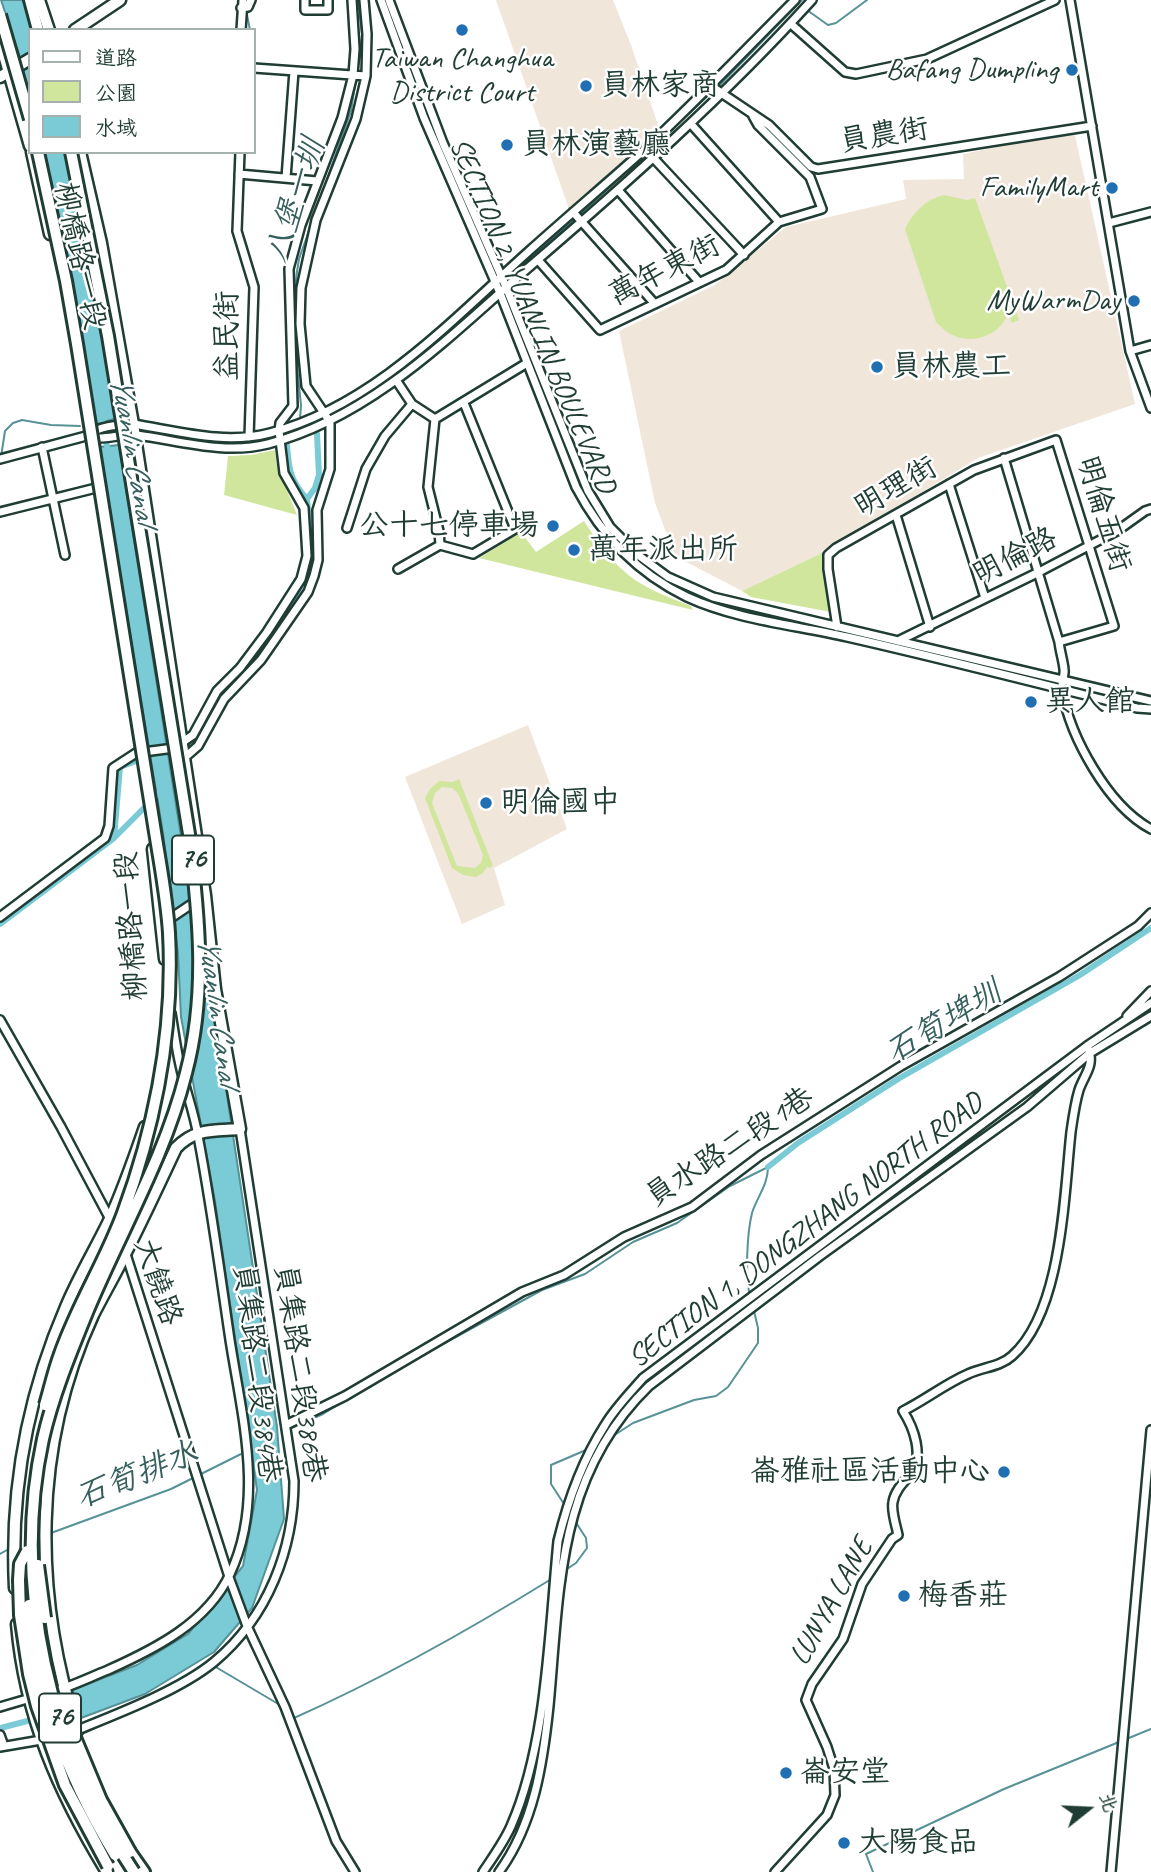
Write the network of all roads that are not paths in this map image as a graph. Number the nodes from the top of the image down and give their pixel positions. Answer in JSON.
{"nodes":[{"id":1,"x":30,"y":0,"type":"edge"},
{"id":2,"x":39,"y":0,"type":"edge"},
{"id":3,"x":120,"y":0,"type":"edge"},
{"id":4,"x":305,"y":0,"type":"edge"},
{"id":5,"x":328,"y":0,"type":"edge"},
{"id":6,"x":352,"y":0,"type":"edge"},
{"id":7,"x":364,"y":0,"type":"edge"},
{"id":8,"x":381,"y":0,"type":"edge"},
{"id":9,"x":389,"y":0,"type":"edge"},
{"id":10,"x":795,"y":0,"type":"edge"},
{"id":11,"x":812,"y":0,"type":"edge"},
{"id":12,"x":1055,"y":0,"type":"edge"},
{"id":13,"x":1070,"y":0,"type":"edge"},
{"id":14,"x":246,"y":4,"type":"edge"},
{"id":15,"x":0,"y":15,"type":"edge"},
{"id":16,"x":791,"y":24,"type":"junction"},
{"id":17,"x":37,"y":28,"type":"edge"},
{"id":18,"x":48,"y":28,"type":"edge"},
{"id":19,"x":78,"y":28,"type":"edge"},
{"id":20,"x":241,"y":28,"type":"edge"},
{"id":21,"x":0,"y":41,"type":"edge"},
{"id":22,"x":404,"y":41,"type":"junction"},
{"id":23,"x":395,"y":44,"type":"junction"},
{"id":24,"x":25,"y":62,"type":"edge"},
{"id":25,"x":256,"y":68,"type":"edge"},
{"id":26,"x":293,"y":71,"type":"junction"},
{"id":27,"x":5,"y":75,"type":"edge"},
{"id":28,"x":352,"y":75,"type":"junction"},
{"id":29,"x":366,"y":76,"type":"junction"},
{"id":30,"x":711,"y":86,"type":"junction"},
{"id":31,"x":722,"y":93,"type":"junction"},
{"id":32,"x":28,"y":112,"type":"edge"},
{"id":33,"x":753,"y":116,"type":"junction"},
{"id":34,"x":691,"y":124,"type":"junction"},
{"id":35,"x":1092,"y":126,"type":"junction"},
{"id":36,"x":28,"y":140,"type":"edge"},
{"id":37,"x":645,"y":149,"type":"junction"},
{"id":38,"x":32,"y":154,"type":"edge"},
{"id":39,"x":38,"y":154,"type":"edge"},
{"id":40,"x":71,"y":154,"type":"edge"},
{"id":41,"x":80,"y":154,"type":"edge"},
{"id":42,"x":240,"y":154,"type":"edge"},
{"id":43,"x":654,"y":159,"type":"junction"},
{"id":44,"x":239,"y":174,"type":"junction"},
{"id":45,"x":286,"y":178,"type":"junction"},
{"id":46,"x":317,"y":181,"type":"junction"},
{"id":47,"x":618,"y":190,"type":"junction"},
{"id":48,"x":573,"y":212,"type":"junction"},
{"id":49,"x":1151,"y":212,"type":"edge"},
{"id":50,"x":779,"y":222,"type":"junction"},
{"id":51,"x":582,"y":223,"type":"junction"},
{"id":52,"x":1109,"y":223,"type":"junction"},
{"id":53,"x":744,"y":255,"type":"junction"},
{"id":54,"x":538,"y":260,"type":"junction"},
{"id":55,"x":502,"y":276,"type":"junction"},
{"id":56,"x":495,"y":282,"type":"junction"},
{"id":57,"x":699,"y":282,"type":"junction"},
{"id":58,"x":503,"y":290,"type":"junction"},
{"id":59,"x":654,"y":304,"type":"junction"},
{"id":60,"x":1151,"y":345,"type":"edge"},
{"id":61,"x":1130,"y":351,"type":"junction"},
{"id":62,"x":527,"y":363,"type":"junction"},
{"id":63,"x":396,"y":380,"type":"junction"},
{"id":64,"x":464,"y":403,"type":"junction"},
{"id":65,"x":412,"y":404,"type":"junction"},
{"id":66,"x":1151,"y":408,"type":"edge"},
{"id":67,"x":321,"y":414,"type":"junction"},
{"id":68,"x":435,"y":419,"type":"junction"},
{"id":69,"x":326,"y":424,"type":"junction"},
{"id":70,"x":134,"y":429,"type":"junction"},
{"id":71,"x":282,"y":430,"type":"junction"},
{"id":72,"x":92,"y":435,"type":"junction"},
{"id":73,"x":249,"y":437,"type":"junction"},
{"id":74,"x":283,"y":439,"type":"junction"},
{"id":75,"x":1056,"y":440,"type":"joint"},
{"id":76,"x":42,"y":447,"type":"junction"},
{"id":77,"x":4,"y":458,"type":"edge"},
{"id":78,"x":1004,"y":458,"type":"junction"},
{"id":79,"x":949,"y":484,"type":"junction"},
{"id":80,"x":96,"y":488,"type":"junction"},
{"id":81,"x":53,"y":499,"type":"junction"},
{"id":82,"x":1151,"y":509,"type":"edge"},
{"id":83,"x":0,"y":512,"type":"edge"},
{"id":84,"x":897,"y":515,"type":"junction"},
{"id":85,"x":347,"y":528,"type":"dead end"},
{"id":86,"x":440,"y":545,"type":"junction"},
{"id":87,"x":1088,"y":545,"type":"junction"},
{"id":88,"x":65,"y":555,"type":"dead end"},
{"id":89,"x":398,"y":569,"type":"dead end"},
{"id":90,"x":1039,"y":572,"type":"junction"},
{"id":91,"x":985,"y":598,"type":"junction"},
{"id":92,"x":837,"y":627,"type":"junction"},
{"id":93,"x":930,"y":627,"type":"junction"},
{"id":94,"x":898,"y":641,"type":"junction"},
{"id":95,"x":1059,"y":642,"type":"junction"},
{"id":96,"x":1062,"y":684,"type":"junction"},
{"id":97,"x":1151,"y":701,"type":"edge"},
{"id":98,"x":1151,"y":709,"type":"edge"},
{"id":99,"x":178,"y":746,"type":"junction"},
{"id":100,"x":143,"y":753,"type":"junction"},
{"id":101,"x":183,"y":759,"type":"junction"},
{"id":102,"x":1151,"y":828,"type":"edge"},
{"id":103,"x":205,"y":895,"type":"junction"},
{"id":104,"x":1151,"y":913,"type":"edge"},
{"id":105,"x":0,"y":917,"type":"edge"},
{"id":106,"x":166,"y":921,"type":"junction"},
{"id":107,"x":1151,"y":991,"type":"edge"},
{"id":108,"x":164,"y":992,"type":"junction"},
{"id":109,"x":1151,"y":1003,"type":"edge"},
{"id":110,"x":1151,"y":1016,"type":"edge"},
{"id":111,"x":0,"y":1020,"type":"edge"},
{"id":112,"x":1121,"y":1023,"type":"junction"},
{"id":113,"x":1088,"y":1050,"type":"junction"},
{"id":114,"x":240,"y":1129,"type":"junction"},
{"id":115,"x":198,"y":1132,"type":"junction"},
{"id":116,"x":110,"y":1219,"type":"junction"},
{"id":117,"x":126,"y":1252,"type":"junction"},
{"id":118,"x":286,"y":1425,"type":"junction"},
{"id":119,"x":1151,"y":1430,"type":"edge"},
{"id":120,"x":30,"y":1550,"type":"junction"},
{"id":121,"x":229,"y":1578,"type":"junction"},
{"id":122,"x":246,"y":1622,"type":"junction"},
{"id":123,"x":66,"y":1691,"type":"junction"},
{"id":124,"x":29,"y":1702,"type":"junction"},
{"id":125,"x":0,"y":1707,"type":"edge"},
{"id":126,"x":76,"y":1727,"type":"junction"},
{"id":127,"x":40,"y":1736,"type":"junction"},
{"id":128,"x":1,"y":1742,"type":"edge"},
{"id":129,"x":109,"y":1870,"type":"edge"},
{"id":130,"x":125,"y":1872,"type":"edge"},
{"id":131,"x":134,"y":1872,"type":"edge"},
{"id":132,"x":146,"y":1872,"type":"edge"},
{"id":133,"x":355,"y":1872,"type":"edge"},
{"id":134,"x":483,"y":1872,"type":"edge"},
{"id":135,"x":499,"y":1872,"type":"edge"},
{"id":136,"x":775,"y":1872,"type":"edge"},
{"id":137,"x":1111,"y":1872,"type":"edge"}],
"edges":[{"from":1,"to":17,"type":"highway"},
{"from":2,"to":18,"type":"main road"},
{"from":3,"to":19,"type":"main road"},
{"from":4,"to":5,"type":"street"},
{"from":6,"to":28,"type":"street"},
{"from":7,"to":29,"type":"street"},
{"from":8,"to":23,"type":"street","name":"SECTION 2, YUANLIN BOULEVARD"},
{"from":9,"to":22,"type":"street","name":"SECTION 2, YUANLIN BOULEVARD"},
{"from":10,"to":30,"type":"street"},
{"from":11,"to":16,"type":"street"},
{"from":12,"to":16,"type":"street"},
{"from":13,"to":35,"type":"street"},
{"from":14,"to":20,"type":"street"},
{"from":15,"to":32,"type":"highway","bridge":true},
{"from":16,"to":31,"type":"street"},
{"from":21,"to":27,"type":"main road","name":"柳橋路一段"},
{"from":22,"to":23,"type":"street"},
{"from":22,"to":55,"type":"street","name":"SECTION 2, YUANLIN BOULEVARD"},
{"from":23,"to":56,"type":"street","name":"SECTION 2, YUANLIN BOULEVARD"},
{"from":24,"to":27,"type":"main road"},
{"from":25,"to":26,"type":"street"},
{"from":26,"to":28,"type":"street"},
{"from":26,"to":45,"type":"street"},
{"from":27,"to":36,"type":"main road","name":"柳橋路一段"},
{"from":28,"to":29,"type":"street"},
{"from":28,"to":46,"type":"street"},
{"from":29,"to":67,"type":"street"},
{"from":30,"to":31,"type":"street","name":"員農街"},
{"from":30,"to":37,"type":"street"},
{"from":31,"to":33,"type":"street","name":"員農街"},
{"from":31,"to":34,"type":"street"},
{"from":33,"to":35,"type":"street","name":"員農街"},
{"from":33,"to":50,"type":"street","name":"萬年東街"},
{"from":34,"to":43,"type":"street"},
{"from":34,"to":50,"type":"street"},
{"from":35,"to":52,"type":"street"},
{"from":37,"to":43,"type":"street"},
{"from":37,"to":48,"type":"street"},
{"from":38,"to":72,"type":"main road","name":"柳橋路一段"},
{"from":39,"to":120,"type":"highway","number":"76","bridge":true},
{"from":40,"to":120,"type":"highway","number":"76","bridge":true},
{"from":41,"to":70,"type":"main road","name":"柳橋路一段"},
{"from":42,"to":44,"type":"street","name":"益民街"},
{"from":43,"to":47,"type":"street"},
{"from":43,"to":53,"type":"street"},
{"from":44,"to":45,"type":"street"},
{"from":44,"to":73,"type":"street","name":"益民街"},
{"from":45,"to":46,"type":"street"},
{"from":46,"to":71,"type":"street"},
{"from":47,"to":51,"type":"street"},
{"from":47,"to":57,"type":"street"},
{"from":48,"to":51,"type":"street"},
{"from":48,"to":55,"type":"street"},
{"from":49,"to":52,"type":"street"},
{"from":50,"to":53,"type":"street","name":"萬年東街"},
{"from":51,"to":54,"type":"street"},
{"from":51,"to":59,"type":"street"},
{"from":52,"to":61,"type":"street"},
{"from":53,"to":57,"type":"street","name":"萬年東街"},
{"from":54,"to":58,"type":"street"},
{"from":54,"to":59,"type":"street","name":"萬年東街"},
{"from":55,"to":56,"type":"street"},
{"from":55,"to":58,"type":"street","name":"SECTION 2, YUANLIN BOULEVARD"},
{"from":56,"to":58,"type":"street","name":"SECTION 2, YUANLIN BOULEVARD"},
{"from":56,"to":67,"type":"street"},
{"from":57,"to":59,"type":"street","name":"萬年東街"},
{"from":58,"to":62,"type":"street","name":"SECTION 2, YUANLIN BOULEVARD"},
{"from":58,"to":63,"type":"street"},
{"from":58,"to":92,"type":"street","name":"SECTION 2, YUANLIN BOULEVARD"},
{"from":60,"to":61,"type":"street"},
{"from":61,"to":66,"type":"street"},
{"from":62,"to":64,"type":"street"},
{"from":62,"to":96,"type":"street","name":"SECTION 2, YUANLIN BOULEVARD"},
{"from":63,"to":65,"type":"street"},
{"from":63,"to":69,"type":"street"},
{"from":64,"to":68,"type":"street"},
{"from":64,"to":86,"type":"street"},
{"from":65,"to":68,"type":"street"},
{"from":65,"to":85,"type":"street"},
{"from":67,"to":69,"type":"street"},
{"from":67,"to":71,"type":"street"},
{"from":68,"to":86,"type":"street"},
{"from":69,"to":74,"type":"street"},
{"from":69,"to":101,"type":"street"},
{"from":70,"to":72,"type":"street"},
{"from":70,"to":72,"type":"street"},
{"from":70,"to":73,"type":"street"},
{"from":70,"to":74,"type":"street"},
{"from":70,"to":99,"type":"main road","name":"柳橋路一段"},
{"from":71,"to":73,"type":"street"},
{"from":71,"to":74,"type":"street"},
{"from":72,"to":76,"type":"street"},
{"from":72,"to":80,"type":"main road","name":"柳橋路一段"},
{"from":74,"to":99,"type":"street"},
{"from":75,"to":78,"type":"street","name":"明理街"},
{"from":75,"to":87,"type":"street","name":"明倫五街"},
{"from":76,"to":77,"type":"street"},
{"from":76,"to":81,"type":"street"},
{"from":78,"to":79,"type":"street","name":"明理街"},
{"from":78,"to":90,"type":"street"},
{"from":79,"to":84,"type":"street","name":"明理街"},
{"from":79,"to":91,"type":"street"},
{"from":80,"to":81,"type":"street"},
{"from":80,"to":100,"type":"main road","name":"柳橋路一段"},
{"from":81,"to":83,"type":"street"},
{"from":81,"to":88,"type":"street"},
{"from":82,"to":87,"type":"street","name":"明倫路"},
{"from":84,"to":92,"type":"street","name":"明理街"},
{"from":84,"to":93,"type":"street"},
{"from":86,"to":89,"type":"street"},
{"from":87,"to":90,"type":"street","name":"明倫路"},
{"from":87,"to":95,"type":"street","name":"明倫五街"},
{"from":90,"to":91,"type":"street","name":"明倫路"},
{"from":90,"to":95,"type":"street"},
{"from":91,"to":93,"type":"street","name":"明倫路"},
{"from":92,"to":94,"type":"street","name":"SECTION 2, YUANLIN BOULEVARD"},
{"from":93,"to":94,"type":"street","name":"明倫路"},
{"from":94,"to":96,"type":"street","name":"SECTION 2, YUANLIN BOULEVARD"},
{"from":95,"to":96,"type":"street"},
{"from":96,"to":97,"type":"street","name":"SECTION 2, YUANLIN BOULEVARD"},
{"from":96,"to":98,"type":"street","name":"SECTION 2, YUANLIN BOULEVARD"},
{"from":96,"to":102,"type":"street"},
{"from":99,"to":100,"type":"street"},
{"from":99,"to":101,"type":"main road","name":"柳橋路一段"},
{"from":100,"to":105,"type":"street"},
{"from":100,"to":106,"type":"main road","name":"柳橋路一段"},
{"from":101,"to":103,"type":"main road","name":"柳橋路一段"},
{"from":103,"to":106,"type":"street"},
{"from":103,"to":114,"type":"main road","name":"柳橋路一段"},
{"from":104,"to":118,"type":"street","name":"員水路二段1巷"},
{"from":106,"to":108,"type":"main road","name":"柳橋路一段"},
{"from":107,"to":112,"type":"street"},
{"from":108,"to":115,"type":"street","name":"員集路二段384巷"},
{"from":108,"to":116,"type":"main road","name":"柳橋路一段"},
{"from":109,"to":112,"type":"street","name":"SECTION 1, DONGZHANG NORTH ROAD"},
{"from":110,"to":113,"type":"street","name":"SECTION 1, DONGZHANG NORTH ROAD"},
{"from":111,"to":116,"type":"street","name":"大饒路"},
{"from":112,"to":113,"type":"street","name":"SECTION 1, DONGZHANG NORTH ROAD"},
{"from":113,"to":134,"type":"street","name":"SECTION 1, DONGZHANG NORTH ROAD"},
{"from":113,"to":135,"type":"street","name":"SECTION 1, DONGZHANG NORTH ROAD"},
{"from":113,"to":136,"type":"street","name":"LUNYA LANE"},
{"from":114,"to":115,"type":"main road"},
{"from":114,"to":118,"type":"street","name":"員集路二段386巷"},
{"from":115,"to":117,"type":"main road"},
{"from":115,"to":121,"type":"street","name":"員集路二段384巷"},
{"from":116,"to":117,"type":"street","name":"大饒路"},
{"from":116,"to":124,"type":"main road","name":"柳橋路一段"},
{"from":117,"to":121,"type":"street","name":"大饒路"},
{"from":117,"to":123,"type":"main road"},
{"from":118,"to":122,"type":"street","name":"員集路二段386巷"},
{"from":119,"to":137,"type":"street"},
{"from":120,"to":129,"type":"highway","bridge":true},
{"from":120,"to":130,"type":"highway","number":"76","bridge":true},
{"from":120,"to":131,"type":"highway","number":"76","bridge":true},
{"from":120,"to":132,"type":"highway","bridge":true},
{"from":121,"to":122,"type":"street","name":"大饒路"},
{"from":121,"to":123,"type":"street","name":"員集路二段384巷"},
{"from":122,"to":126,"type":"street","name":"員集路二段386巷"},
{"from":122,"to":133,"type":"street"},
{"from":123,"to":124,"type":"street","name":"員集路二段384巷"},
{"from":123,"to":126,"type":"main road"},
{"from":124,"to":125,"type":"street","name":"員集路二段384巷"},
{"from":124,"to":127,"type":"main road","name":"柳橋路一段"},
{"from":126,"to":127,"type":"street","name":"員集路二段386巷"},
{"from":126,"to":132,"type":"main road"},
{"from":127,"to":128,"type":"street","name":"員集路二段386巷"},
{"from":127,"to":129,"type":"main road","name":"柳橋路一段"}]}
